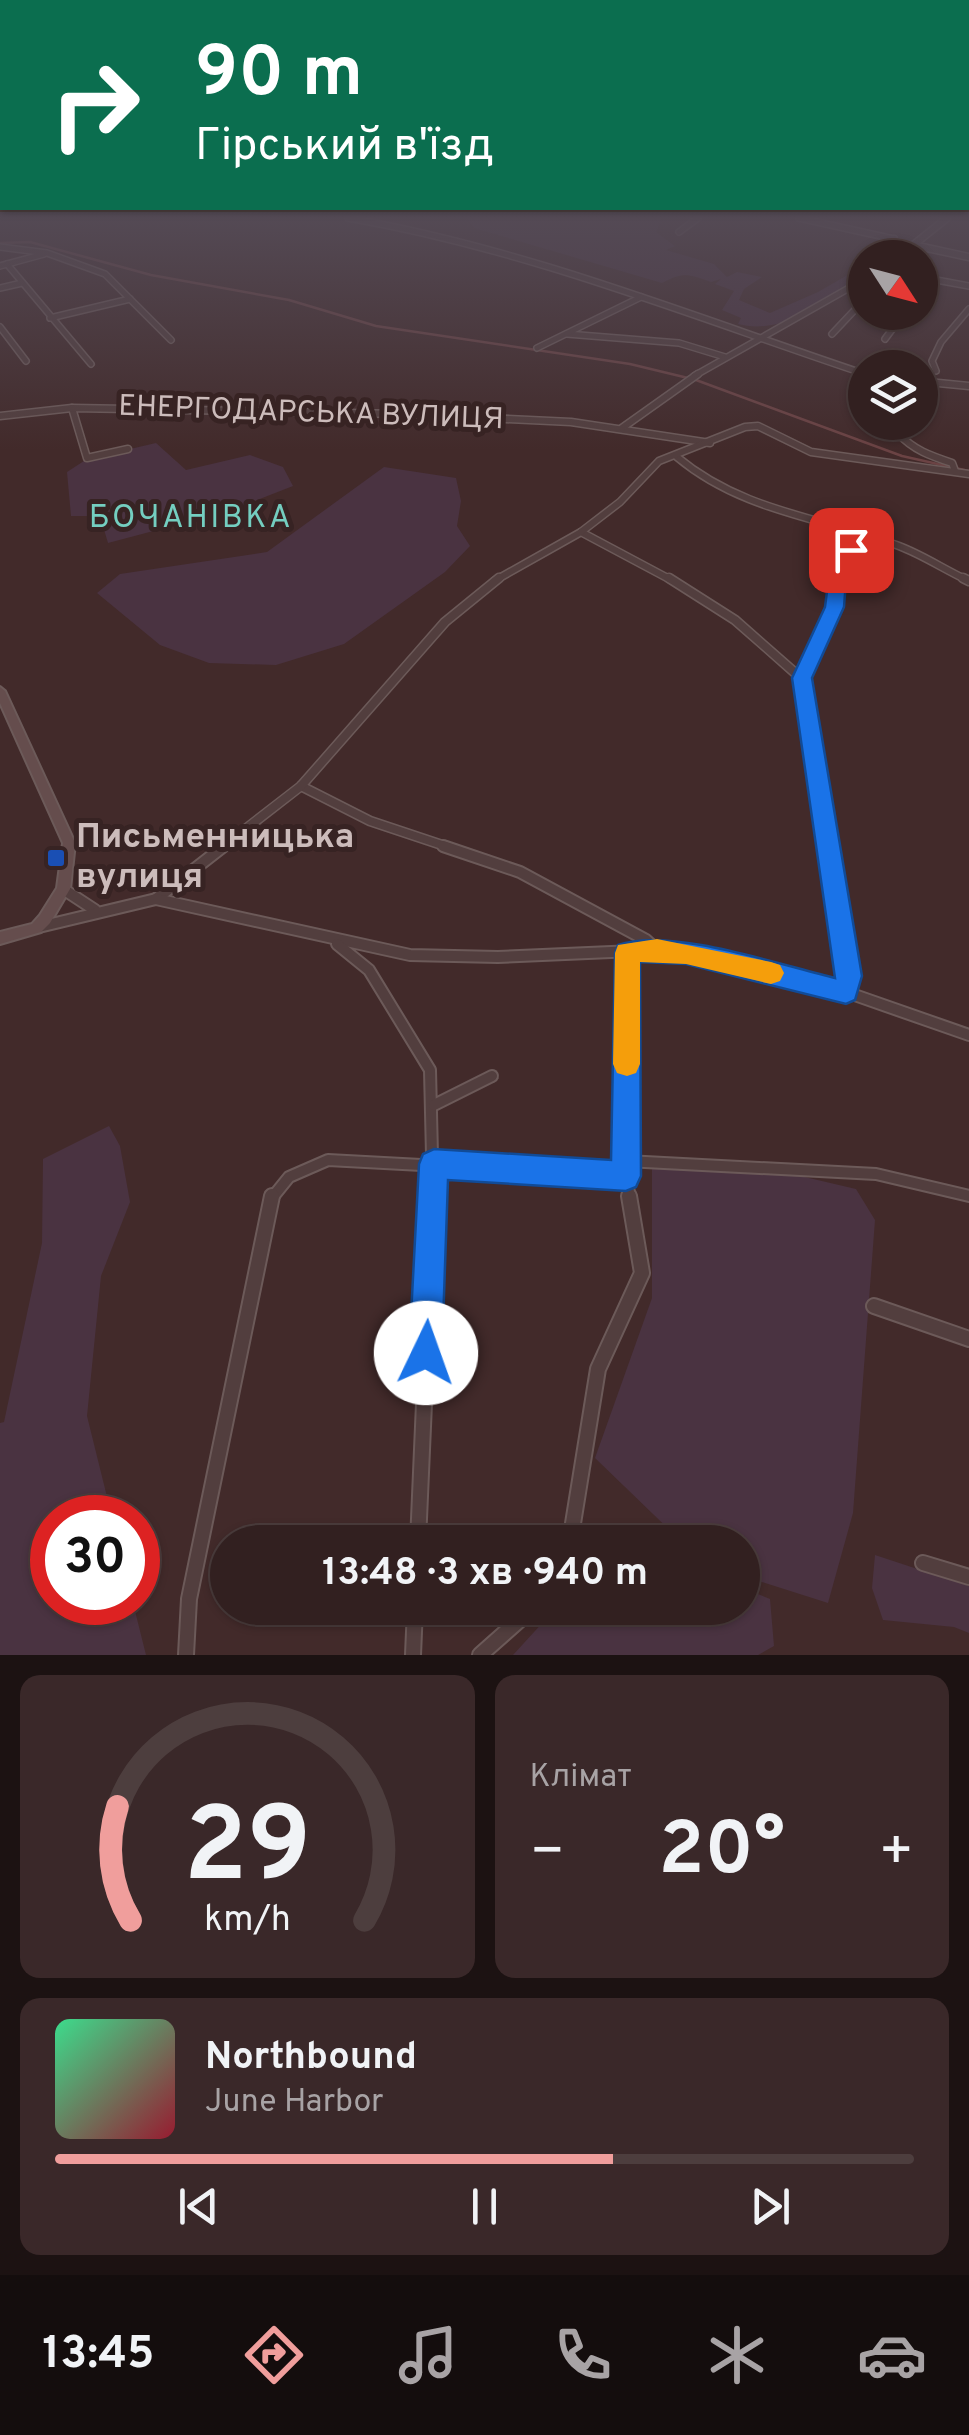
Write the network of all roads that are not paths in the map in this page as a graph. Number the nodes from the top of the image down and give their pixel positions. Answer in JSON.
{"nodes":[{"id":1,"x":32,"y":295,"type":"edge"},
{"id":2,"x":126,"y":295,"type":"edge"},
{"id":3,"x":632,"y":295,"type":"edge"},
{"id":4,"x":837,"y":295,"type":"edge"},
{"id":5,"x":641,"y":298,"type":"junction"},
{"id":6,"x":130,"y":299,"type":"junction"},
{"id":7,"x":969,"y":310,"type":"edge"},
{"id":8,"x":848,"y":317,"type":"edge"},
{"id":9,"x":50,"y":318,"type":"junction"},
{"id":10,"x":0,"y":327,"type":"edge"},
{"id":11,"x":891,"y":330,"type":"edge"},
{"id":12,"x":567,"y":334,"type":"junction"},
{"id":13,"x":832,"y":334,"type":"dead end"},
{"id":14,"x":762,"y":338,"type":"junction"},
{"id":15,"x":884,"y":339,"type":"dead end"},
{"id":16,"x":171,"y":340,"type":"dead end"},
{"id":17,"x":537,"y":348,"type":"dead end"},
{"id":18,"x":937,"y":350,"type":"edge"},
{"id":19,"x":725,"y":357,"type":"junction"},
{"id":20,"x":26,"y":361,"type":"dead end"},
{"id":21,"x":91,"y":364,"type":"dead end"},
{"id":22,"x":848,"y":368,"type":"edge"},
{"id":23,"x":938,"y":383,"type":"edge"},
{"id":24,"x":969,"y":386,"type":"edge"},
{"id":25,"x":72,"y":408,"type":"junction"},
{"id":26,"x":0,"y":416,"type":"edge"},
{"id":27,"x":622,"y":428,"type":"junction"},
{"id":28,"x":902,"y":440,"type":"edge"},
{"id":29,"x":710,"y":443,"type":"junction"},
{"id":30,"x":128,"y":449,"type":"dead end"},
{"id":31,"x":677,"y":457,"type":"junction"},
{"id":32,"x":955,"y":471,"type":"junction"},
{"id":33,"x":969,"y":474,"type":"edge"},
{"id":34,"x":581,"y":532,"type":"junction"},
{"id":35,"x":873,"y":539,"type":"junction"},
{"id":36,"x":969,"y":580,"type":"edge"},
{"id":37,"x":802,"y":678,"type":"junction"},
{"id":38,"x":2,"y":700,"type":"edge"},
{"id":39,"x":301,"y":786,"type":"junction"},
{"id":40,"x":63,"y":889,"type":"junction"},
{"id":41,"x":156,"y":899,"type":"junction"},
{"id":42,"x":95,"y":910,"type":"junction"},
{"id":43,"x":36,"y":928,"type":"junction"},
{"id":44,"x":0,"y":938,"type":"edge"},
{"id":45,"x":333,"y":941,"type":"junction"},
{"id":46,"x":657,"y":950,"type":"junction"},
{"id":47,"x":627,"y":953,"type":"junction"},
{"id":48,"x":846,"y":992,"type":"junction"},
{"id":49,"x":969,"y":1035,"type":"edge"},
{"id":50,"x":492,"y":1076,"type":"dead end"},
{"id":51,"x":434,"y":1105,"type":"junction"},
{"id":52,"x":626,"y":1160,"type":"junction"},
{"id":53,"x":434,"y":1164,"type":"junction"},
{"id":54,"x":626,"y":1176,"type":"junction"},
{"id":55,"x":969,"y":1196,"type":"edge"},
{"id":56,"x":874,"y":1306,"type":"dead end"},
{"id":57,"x":969,"y":1339,"type":"edge"},
{"id":58,"x":419,"y":1525,"type":"edge"},
{"id":59,"x":573,"y":1525,"type":"edge"},
{"id":60,"x":923,"y":1563,"type":"dead end"},
{"id":61,"x":969,"y":1577,"type":"edge"},
{"id":62,"x":414,"y":1625,"type":"edge"},
{"id":63,"x":514,"y":1625,"type":"edge"},
{"id":64,"x":186,"y":1655,"type":"edge"},
{"id":65,"x":413,"y":1655,"type":"edge"},
{"id":66,"x":480,"y":1655,"type":"edge"}],
"edges":[{"from":1,"to":9,"type":"street"},
{"from":2,"to":6,"type":"street"},
{"from":3,"to":5,"type":"street"},
{"from":4,"to":14,"type":"street"},
{"from":5,"to":12,"type":"street"},
{"from":5,"to":14,"type":"street"},
{"from":6,"to":9,"type":"street"},
{"from":6,"to":16,"type":"street"},
{"from":7,"to":18,"type":"street"},
{"from":8,"to":13,"type":"street"},
{"from":9,"to":21,"type":"street"},
{"from":10,"to":20,"type":"street"},
{"from":11,"to":15,"type":"street"},
{"from":12,"to":17,"type":"street"},
{"from":12,"to":19,"type":"street"},
{"from":14,"to":19,"type":"street"},
{"from":14,"to":22,"type":"street"},
{"from":19,"to":27,"type":"street"},
{"from":23,"to":24,"type":"street"},
{"from":25,"to":26,"type":"street","name":"ЕНЕРГОДАРСЬКА ВУЛИЦЯ"},
{"from":25,"to":27,"type":"street","name":"ЕНЕРГОДАРСЬКА ВУЛИЦЯ"},
{"from":25,"to":30,"type":"street"},
{"from":27,"to":29,"type":"street","name":"ЕНЕРГОДАРСЬКА ВУЛИЦЯ"},
{"from":28,"to":32,"type":"street"},
{"from":29,"to":31,"type":"street"},
{"from":29,"to":32,"type":"street"},
{"from":31,"to":34,"type":"street"},
{"from":31,"to":35,"type":"street"},
{"from":32,"to":33,"type":"street"},
{"from":34,"to":37,"type":"street"},
{"from":34,"to":39,"type":"street"},
{"from":35,"to":36,"type":"street"},
{"from":35,"to":37,"type":"street"},
{"from":37,"to":48,"type":"street"},
{"from":38,"to":40,"type":"main road"},
{"from":39,"to":41,"type":"street"},
{"from":39,"to":46,"type":"street"},
{"from":40,"to":42,"type":"street"},
{"from":40,"to":43,"type":"main road"},
{"from":41,"to":42,"type":"street"},
{"from":41,"to":45,"type":"street"},
{"from":42,"to":43,"type":"street"},
{"from":43,"to":44,"type":"main road"},
{"from":45,"to":47,"type":"street"},
{"from":45,"to":51,"type":"street"},
{"from":46,"to":47,"type":"street"},
{"from":46,"to":48,"type":"street"},
{"from":47,"to":52,"type":"street"},
{"from":48,"to":49,"type":"street"},
{"from":50,"to":51,"type":"street"},
{"from":51,"to":53,"type":"street"},
{"from":52,"to":54,"type":"street"},
{"from":52,"to":55,"type":"street"},
{"from":53,"to":54,"type":"street"},
{"from":53,"to":58,"type":"street"},
{"from":53,"to":64,"type":"street"},
{"from":54,"to":59,"type":"street"},
{"from":56,"to":57,"type":"street"},
{"from":60,"to":61,"type":"street"},
{"from":62,"to":65,"type":"street"},
{"from":63,"to":66,"type":"street"}]}
